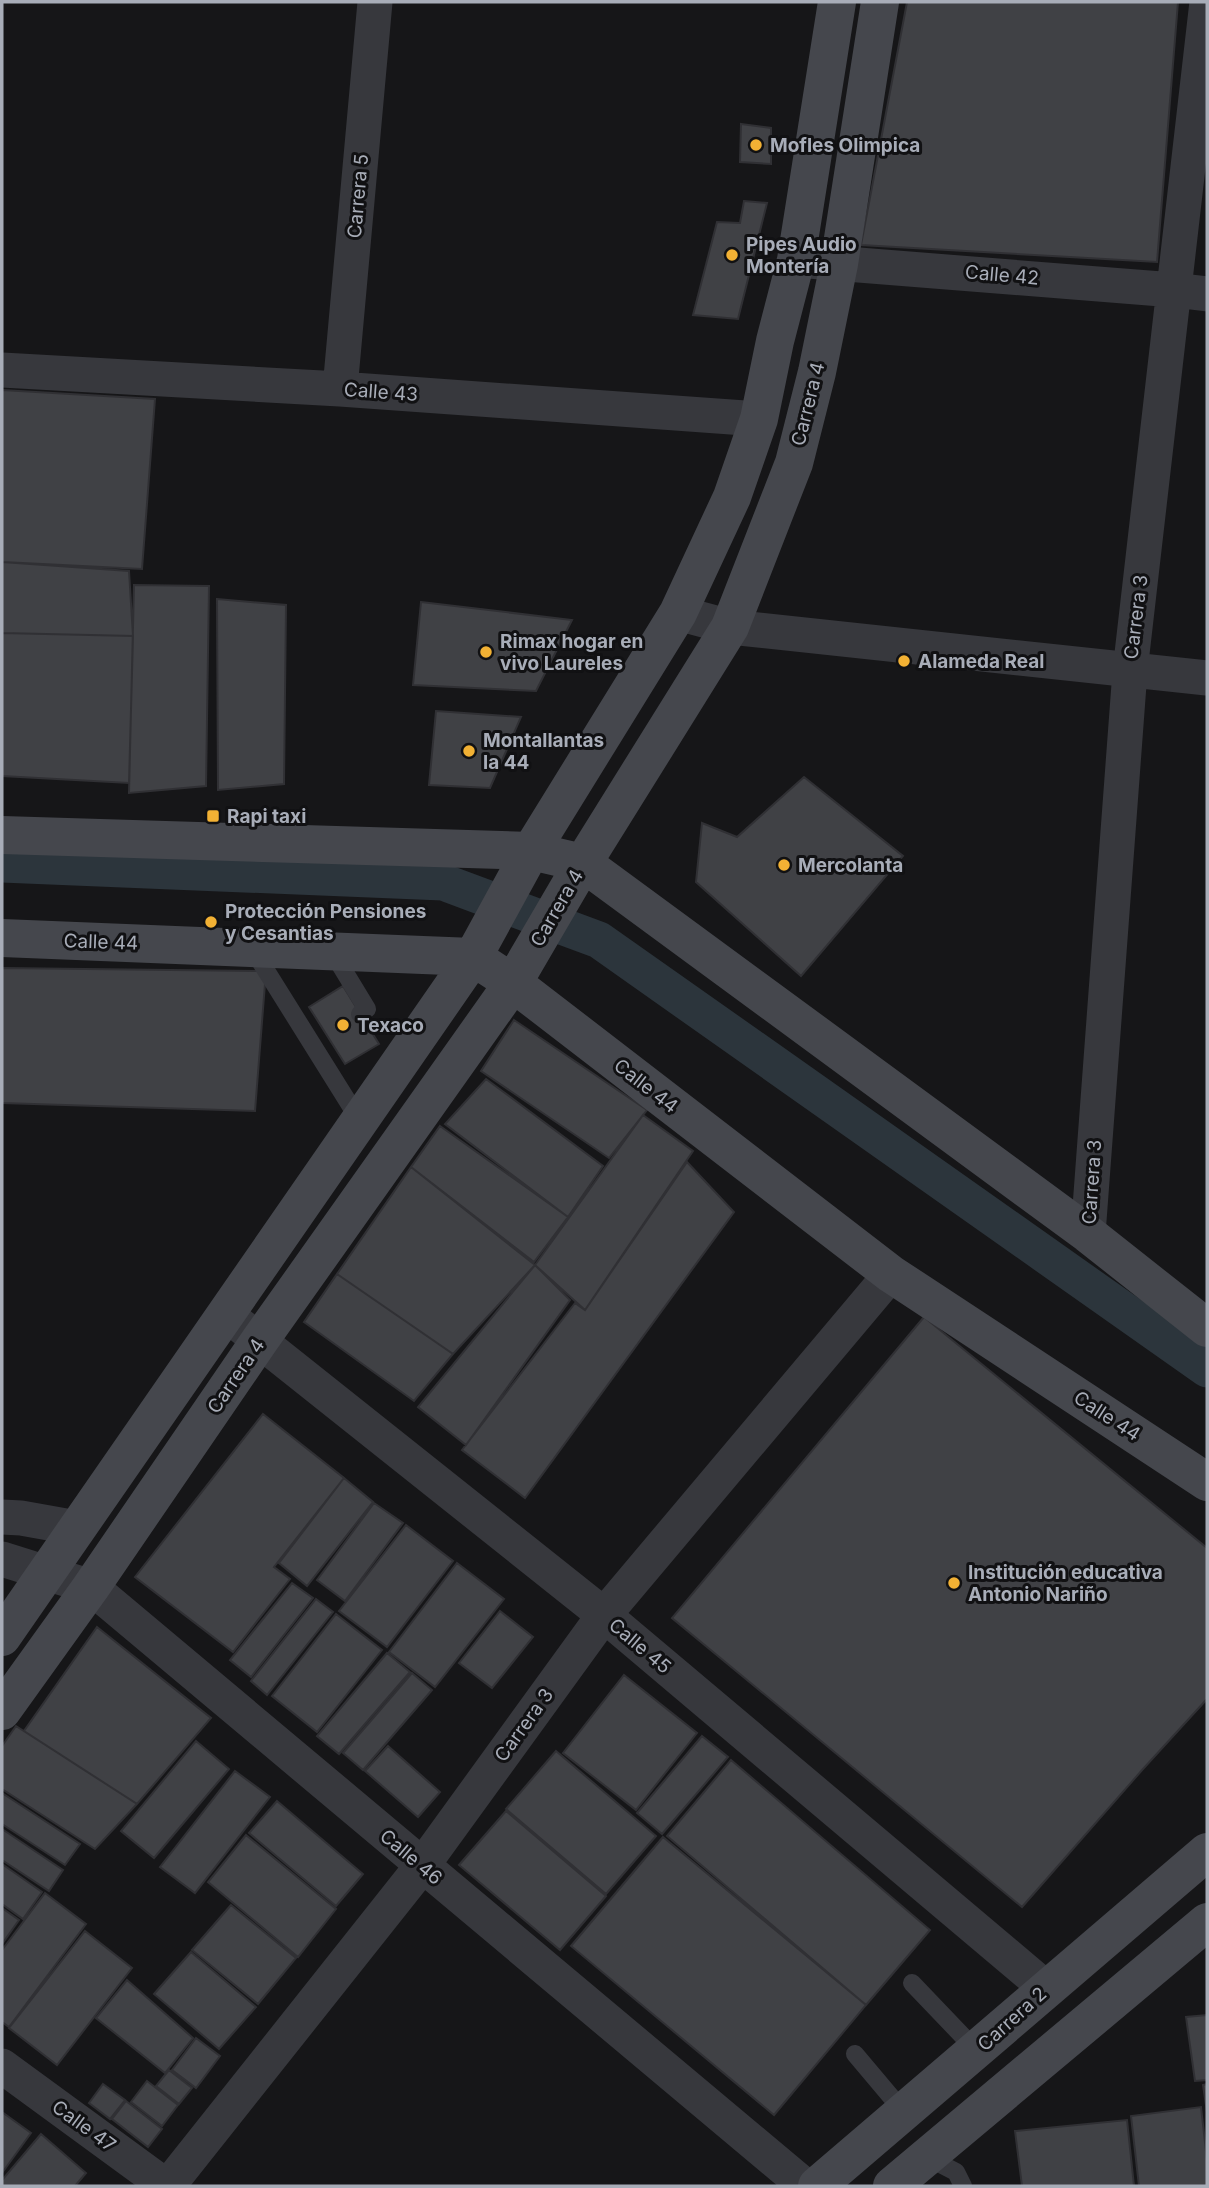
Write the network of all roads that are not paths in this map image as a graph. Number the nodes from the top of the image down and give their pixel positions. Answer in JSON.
{"nodes":[{"id":1,"x":375,"y":2,"type":"edge"},
{"id":2,"x":837,"y":2,"type":"edge"},
{"id":3,"x":880,"y":2,"type":"edge"},
{"id":4,"x":1207,"y":2,"type":"edge"},
{"id":5,"x":796,"y":260,"type":"junction"},
{"id":6,"x":839,"y":264,"type":"junction"},
{"id":7,"x":1191,"y":292,"type":"edge"},
{"id":8,"x":2,"y":370,"type":"edge"},
{"id":9,"x":341,"y":389,"type":"junction"},
{"id":10,"x":759,"y":419,"type":"junction"},
{"id":11,"x":678,"y":613,"type":"junction"},
{"id":12,"x":730,"y":627,"type":"junction"},
{"id":13,"x":1130,"y":671,"type":"junction"},
{"id":14,"x":1207,"y":678,"type":"edge"},
{"id":15,"x":2,"y":835,"type":"edge"},
{"id":16,"x":522,"y":866,"type":"junction"},
{"id":17,"x":576,"y":875,"type":"junction"},
{"id":18,"x":2,"y":938,"type":"edge"},
{"id":19,"x":478,"y":947,"type":"junction"},
{"id":20,"x":252,"y":948,"type":"junction"},
{"id":21,"x":333,"y":951,"type":"junction"},
{"id":22,"x":522,"y":967,"type":"junction"},
{"id":23,"x":360,"y":1014,"type":"dead end"},
{"id":24,"x":360,"y":1121,"type":"junction"},
{"id":25,"x":1088,"y":1234,"type":"junction"},
{"id":26,"x":891,"y":1274,"type":"junction"},
{"id":27,"x":226,"y":1314,"type":"junction"},
{"id":28,"x":1207,"y":1328,"type":"edge"},
{"id":29,"x":260,"y":1340,"type":"junction"},
{"id":30,"x":1207,"y":1482,"type":"edge"},
{"id":31,"x":2,"y":1517,"type":"edge"},
{"id":32,"x":77,"y":1528,"type":"junction"},
{"id":33,"x":2,"y":1559,"type":"edge"},
{"id":34,"x":49,"y":1572,"type":"junction"},
{"id":35,"x":91,"y":1587,"type":"junction"},
{"id":36,"x":604,"y":1615,"type":"junction"},
{"id":37,"x":2,"y":1637,"type":"edge"},
{"id":38,"x":2,"y":1711,"type":"edge"},
{"id":39,"x":1207,"y":1852,"type":"edge"},
{"id":40,"x":422,"y":1866,"type":"junction"},
{"id":41,"x":1207,"y":1922,"type":"edge"},
{"id":42,"x":912,"y":1983,"type":"dead end"},
{"id":43,"x":1046,"y":1988,"type":"junction"},
{"id":44,"x":977,"y":2051,"type":"junction"},
{"id":45,"x":855,"y":2054,"type":"dead end"},
{"id":46,"x":2,"y":2066,"type":"edge"},
{"id":47,"x":903,"y":2111,"type":"junction"},
{"id":48,"x":925,"y":2156,"type":"junction"},
{"id":49,"x":167,"y":2186,"type":"edge"},
{"id":50,"x":805,"y":2186,"type":"edge"},
{"id":51,"x":817,"y":2186,"type":"edge"},
{"id":52,"x":892,"y":2186,"type":"edge"},
{"id":53,"x":963,"y":2186,"type":"edge"}],
"edges":[{"from":1,"to":9,"type":"street","name":"Carrera 5"},
{"from":2,"to":5,"type":"street"},
{"from":3,"to":6,"type":"street","name":"Carrera 4"},
{"from":4,"to":7,"type":"street","name":"Carrera 3"},
{"from":5,"to":6,"type":"street","name":"Calle 42"},
{"from":5,"to":10,"type":"street"},
{"from":6,"to":7,"type":"street","name":"Calle 42"},
{"from":6,"to":12,"type":"street","name":"Carrera 4"},
{"from":7,"to":13,"type":"street","name":"Carrera 3"},
{"from":8,"to":9,"type":"street","name":"Calle 43"},
{"from":9,"to":10,"type":"street","name":"Calle 43"},
{"from":10,"to":11,"type":"street"},
{"from":11,"to":12,"type":"street"},
{"from":11,"to":16,"type":"street"},
{"from":12,"to":13,"type":"street"},
{"from":12,"to":17,"type":"street","name":"Carrera 4"},
{"from":13,"to":14,"type":"street"},
{"from":13,"to":25,"type":"street","name":"Carrera 3"},
{"from":15,"to":16,"type":"street"},
{"from":16,"to":17,"type":"street"},
{"from":16,"to":19,"type":"street"},
{"from":17,"to":22,"type":"street","name":"Carrera 4"},
{"from":17,"to":25,"type":"street"},
{"from":18,"to":20,"type":"street","name":"Calle 44"},
{"from":19,"to":21,"type":"street","name":"Calle 44"},
{"from":19,"to":22,"type":"street","name":"Calle 44"},
{"from":19,"to":24,"type":"street"},
{"from":20,"to":21,"type":"street","name":"Calle 44"},
{"from":20,"to":24,"type":"lane"},
{"from":21,"to":23,"type":"lane"},
{"from":22,"to":26,"type":"street","name":"Calle 44"},
{"from":22,"to":29,"type":"street","name":"Carrera 4"},
{"from":24,"to":27,"type":"street"},
{"from":25,"to":28,"type":"street"},
{"from":26,"to":30,"type":"street","name":"Calle 44"},
{"from":26,"to":36,"type":"street","name":"Carrera 3"},
{"from":27,"to":29,"type":"street","name":"Calle 45"},
{"from":27,"to":32,"type":"street"},
{"from":29,"to":35,"type":"street","name":"Carrera 4"},
{"from":29,"to":36,"type":"street","name":"Calle 45"},
{"from":31,"to":32,"type":"street"},
{"from":32,"to":34,"type":"street"},
{"from":33,"to":34,"type":"street","name":"Calle 46"},
{"from":34,"to":35,"type":"street","name":"Calle 46"},
{"from":34,"to":37,"type":"street"},
{"from":35,"to":38,"type":"street","name":"Carrera 4"},
{"from":35,"to":40,"type":"street","name":"Calle 46"},
{"from":36,"to":40,"type":"street","name":"Carrera 3"},
{"from":36,"to":43,"type":"street","name":"Calle 45"},
{"from":39,"to":43,"type":"street","name":"Carrera 2"},
{"from":40,"to":49,"type":"street","name":"Carrera 3"},
{"from":40,"to":50,"type":"street","name":"Calle 46"},
{"from":41,"to":48,"type":"street"},
{"from":42,"to":44,"type":"lane"},
{"from":43,"to":44,"type":"street","name":"Carrera 2"},
{"from":44,"to":47,"type":"street","name":"Carrera 2"},
{"from":45,"to":47,"type":"lane"},
{"from":46,"to":49,"type":"street","name":"Calle 47"},
{"from":47,"to":51,"type":"street","name":"Carrera 2"},
{"from":48,"to":52,"type":"street"},
{"from":48,"to":53,"type":"lane"}]}
